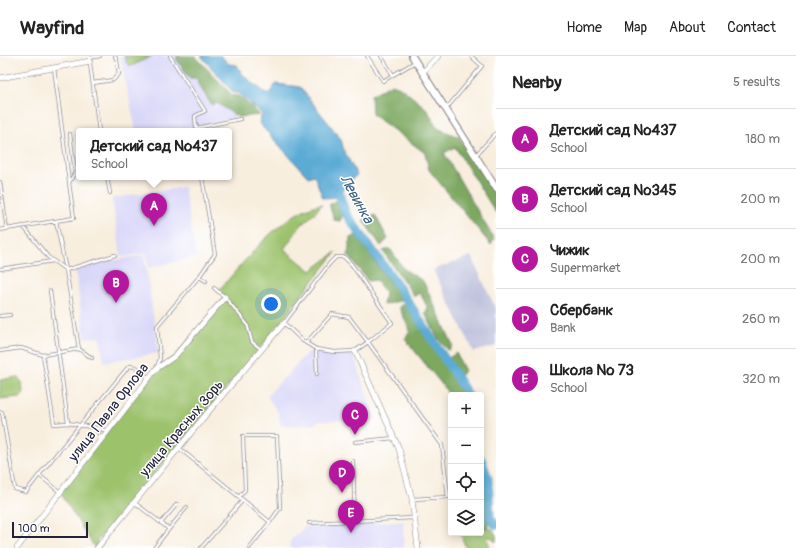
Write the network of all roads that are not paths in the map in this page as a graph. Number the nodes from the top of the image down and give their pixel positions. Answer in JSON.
{"nodes":[{"id":1,"x":100,"y":56,"type":"edge"},
{"id":2,"x":115,"y":56,"type":"edge"},
{"id":3,"x":170,"y":56,"type":"edge"},
{"id":4,"x":367,"y":56,"type":"edge"},
{"id":5,"x":381,"y":56,"type":"edge"},
{"id":6,"x":438,"y":56,"type":"edge"},
{"id":7,"x":471,"y":56,"type":"edge"},
{"id":8,"x":89,"y":58,"type":"edge"},
{"id":9,"x":414,"y":59,"type":"edge"},
{"id":10,"x":53,"y":67,"type":"junction"},
{"id":11,"x":423,"y":72,"type":"junction"},
{"id":12,"x":393,"y":75,"type":"junction"},
{"id":13,"x":0,"y":78,"type":"edge"},
{"id":14,"x":93,"y":83,"type":"junction"},
{"id":15,"x":446,"y":109,"type":"junction"},
{"id":16,"x":240,"y":118,"type":"dead end"},
{"id":17,"x":99,"y":128,"type":"edge"},
{"id":18,"x":196,"y":128,"type":"edge"},
{"id":19,"x":200,"y":128,"type":"edge"},
{"id":20,"x":496,"y":133,"type":"edge"},
{"id":21,"x":70,"y":134,"type":"dead end"},
{"id":22,"x":476,"y":156,"type":"junction"},
{"id":23,"x":107,"y":180,"type":"edge"},
{"id":24,"x":203,"y":180,"type":"edge"},
{"id":25,"x":0,"y":182,"type":"edge"},
{"id":26,"x":69,"y":183,"type":"junction"},
{"id":27,"x":496,"y":188,"type":"edge"},
{"id":28,"x":110,"y":193,"type":"dead end"},
{"id":29,"x":56,"y":221,"type":"junction"},
{"id":30,"x":23,"y":226,"type":"junction"},
{"id":31,"x":7,"y":229,"type":"junction"},
{"id":32,"x":0,"y":230,"type":"edge"},
{"id":33,"x":115,"y":255,"type":"dead end"},
{"id":34,"x":54,"y":261,"type":"junction"},
{"id":35,"x":0,"y":269,"type":"edge"},
{"id":36,"x":66,"y":270,"type":"junction"},
{"id":37,"x":199,"y":277,"type":"junction"},
{"id":38,"x":206,"y":281,"type":"dead end"},
{"id":39,"x":214,"y":288,"type":"dead end"},
{"id":40,"x":50,"y":291,"type":"dead end"},
{"id":41,"x":225,"y":297,"type":"junction"},
{"id":42,"x":10,"y":315,"type":"dead end"},
{"id":43,"x":0,"y":316,"type":"edge"},
{"id":44,"x":284,"y":323,"type":"junction"},
{"id":45,"x":368,"y":342,"type":"junction"},
{"id":46,"x":306,"y":343,"type":"junction"},
{"id":47,"x":79,"y":349,"type":"junction"},
{"id":48,"x":316,"y":349,"type":"junction"},
{"id":49,"x":262,"y":350,"type":"junction"},
{"id":50,"x":0,"y":351,"type":"edge"},
{"id":51,"x":355,"y":351,"type":"junction"},
{"id":52,"x":58,"y":352,"type":"junction"},
{"id":53,"x":43,"y":354,"type":"junction"},
{"id":54,"x":92,"y":358,"type":"dead end"},
{"id":55,"x":156,"y":369,"type":"junction"},
{"id":56,"x":317,"y":374,"type":"dead end"},
{"id":57,"x":149,"y":378,"type":"junction"},
{"id":58,"x":0,"y":412,"type":"edge"},
{"id":59,"x":68,"y":423,"type":"junction"},
{"id":60,"x":81,"y":425,"type":"junction"},
{"id":61,"x":97,"y":428,"type":"junction"},
{"id":62,"x":109,"y":431,"type":"junction"},
{"id":63,"x":394,"y":437,"type":"junction"},
{"id":64,"x":102,"y":440,"type":"junction"},
{"id":65,"x":355,"y":442,"type":"dead end"},
{"id":66,"x":179,"y":448,"type":"junction"},
{"id":67,"x":353,"y":461,"type":"dead end"},
{"id":68,"x":39,"y":475,"type":"junction"},
{"id":69,"x":60,"y":492,"type":"junction"},
{"id":70,"x":239,"y":497,"type":"junction"},
{"id":71,"x":412,"y":499,"type":"junction"},
{"id":72,"x":243,"y":500,"type":"junction"},
{"id":73,"x":135,"y":502,"type":"junction"},
{"id":74,"x":177,"y":504,"type":"dead end"},
{"id":75,"x":187,"y":507,"type":"dead end"},
{"id":76,"x":414,"y":518,"type":"junction"},
{"id":77,"x":355,"y":520,"type":"junction"},
{"id":78,"x":270,"y":522,"type":"junction"},
{"id":79,"x":161,"y":523,"type":"junction"},
{"id":80,"x":309,"y":523,"type":"dead end"},
{"id":81,"x":169,"y":529,"type":"junction"},
{"id":82,"x":17,"y":548,"type":"edge"},
{"id":83,"x":97,"y":548,"type":"edge"},
{"id":84,"x":154,"y":548,"type":"edge"},
{"id":85,"x":201,"y":548,"type":"edge"},
{"id":86,"x":249,"y":548,"type":"edge"},
{"id":87,"x":418,"y":548,"type":"edge"}],
"edges":[{"from":1,"to":8,"type":"lane"},
{"from":2,"to":14,"type":"lane"},
{"from":3,"to":18,"type":"lane"},
{"from":4,"to":12,"type":"lane"},
{"from":5,"to":12,"type":"lane"},
{"from":6,"to":11,"type":"street"},
{"from":7,"to":15,"type":"lane"},
{"from":8,"to":10,"type":"street"},
{"from":8,"to":14,"type":"lane"},
{"from":9,"to":11,"type":"street"},
{"from":9,"to":12,"type":"lane"},
{"from":10,"to":13,"type":"street"},
{"from":10,"to":26,"type":"lane"},
{"from":11,"to":15,"type":"street"},
{"from":14,"to":17,"type":"lane"},
{"from":15,"to":22,"type":"street"},
{"from":16,"to":19,"type":"lane"},
{"from":20,"to":22,"type":"lane"},
{"from":21,"to":26,"type":"lane"},
{"from":22,"to":27,"type":"street"},
{"from":23,"to":28,"type":"lane"},
{"from":24,"to":37,"type":"lane"},
{"from":25,"to":31,"type":"lane"},
{"from":26,"to":29,"type":"lane"},
{"from":29,"to":30,"type":"lane"},
{"from":29,"to":36,"type":"lane"},
{"from":30,"to":31,"type":"lane"},
{"from":30,"to":34,"type":"lane"},
{"from":31,"to":32,"type":"lane"},
{"from":33,"to":36,"type":"lane"},
{"from":34,"to":35,"type":"lane"},
{"from":34,"to":36,"type":"lane"},
{"from":36,"to":47,"type":"lane"},
{"from":37,"to":38,"type":"lane"},
{"from":37,"to":55,"type":"lane"},
{"from":39,"to":41,"type":"lane"},
{"from":40,"to":52,"type":"lane"},
{"from":41,"to":49,"type":"lane"},
{"from":41,"to":55,"type":"street","name":"улица Павла Орлова"},
{"from":42,"to":43,"type":"lane"},
{"from":44,"to":45,"type":"lane"},
{"from":44,"to":46,"type":"lane"},
{"from":44,"to":49,"type":"street","name":"улица Красных Зорь"},
{"from":45,"to":46,"type":"lane"},
{"from":45,"to":51,"type":"lane"},
{"from":45,"to":71,"type":"lane"},
{"from":46,"to":48,"type":"lane"},
{"from":47,"to":52,"type":"lane"},
{"from":47,"to":54,"type":"lane"},
{"from":48,"to":51,"type":"lane"},
{"from":48,"to":56,"type":"lane"},
{"from":49,"to":66,"type":"street","name":"улица Красных Зорь"},
{"from":50,"to":53,"type":"lane"},
{"from":51,"to":63,"type":"street"},
{"from":52,"to":53,"type":"lane"},
{"from":52,"to":59,"type":"lane"},
{"from":53,"to":59,"type":"lane"},
{"from":55,"to":57,"type":"street","name":"улица Павла Орлова"},
{"from":57,"to":60,"type":"lane"},
{"from":57,"to":62,"type":"street","name":"улица Павла Орлова"},
{"from":58,"to":68,"type":"lane"},
{"from":59,"to":60,"type":"lane"},
{"from":60,"to":61,"type":"lane"},
{"from":60,"to":68,"type":"lane"},
{"from":61,"to":62,"type":"lane"},
{"from":61,"to":64,"type":"lane"},
{"from":62,"to":64,"type":"street","name":"улица Павла Орлова"},
{"from":63,"to":65,"type":"lane"},
{"from":63,"to":71,"type":"street"},
{"from":64,"to":69,"type":"street","name":"улица Павла Орлова"},
{"from":66,"to":70,"type":"lane"},
{"from":66,"to":73,"type":"street","name":"улица Красных Зорь"},
{"from":67,"to":77,"type":"lane"},
{"from":68,"to":69,"type":"lane"},
{"from":69,"to":82,"type":"street","name":"улица Павла Орлова"},
{"from":70,"to":72,"type":"lane"},
{"from":70,"to":78,"type":"lane"},
{"from":71,"to":76,"type":"street"},
{"from":72,"to":78,"type":"lane"},
{"from":72,"to":85,"type":"lane"},
{"from":73,"to":79,"type":"lane"},
{"from":73,"to":83,"type":"street","name":"улица Красных Зорь"},
{"from":74,"to":79,"type":"lane"},
{"from":75,"to":81,"type":"lane"},
{"from":76,"to":77,"type":"lane"},
{"from":76,"to":87,"type":"street"},
{"from":77,"to":80,"type":"lane"},
{"from":78,"to":86,"type":"lane"},
{"from":79,"to":81,"type":"lane"},
{"from":81,"to":84,"type":"lane"}]}
